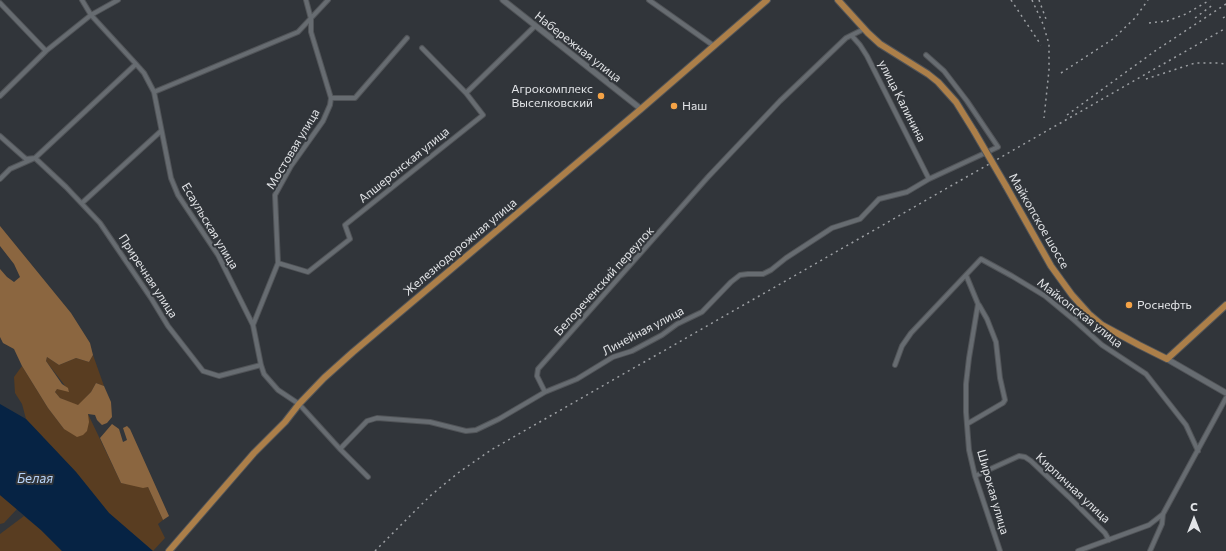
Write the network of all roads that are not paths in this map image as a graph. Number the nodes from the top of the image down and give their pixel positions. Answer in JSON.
{"nodes":[{"id":1,"x":82,"y":0,"type":"edge"},
{"id":2,"x":118,"y":0,"type":"edge"},
{"id":3,"x":306,"y":0,"type":"edge"},
{"id":4,"x":328,"y":0,"type":"edge"},
{"id":5,"x":503,"y":0,"type":"edge"},
{"id":6,"x":649,"y":0,"type":"edge"},
{"id":7,"x":767,"y":0,"type":"edge"},
{"id":8,"x":838,"y":0,"type":"edge"},
{"id":9,"x":0,"y":3,"type":"edge"},
{"id":10,"x":843,"y":3,"type":"edge"},
{"id":11,"x":91,"y":14,"type":"junction"},
{"id":12,"x":311,"y":19,"type":"junction"},
{"id":13,"x":535,"y":26,"type":"junction"},
{"id":14,"x":864,"y":29,"type":"junction"},
{"id":15,"x":852,"y":36,"type":"junction"},
{"id":16,"x":407,"y":38,"type":"dead end"},
{"id":17,"x":714,"y":46,"type":"junction"},
{"id":18,"x":422,"y":48,"type":"dead end"},
{"id":19,"x":46,"y":51,"type":"junction"},
{"id":20,"x":926,"y":55,"type":"dead end"},
{"id":21,"x":136,"y":64,"type":"junction"},
{"id":22,"x":154,"y":92,"type":"junction"},
{"id":23,"x":466,"y":93,"type":"junction"},
{"id":24,"x":0,"y":96,"type":"edge"},
{"id":25,"x":331,"y":98,"type":"junction"},
{"id":26,"x":641,"y":109,"type":"junction"},
{"id":27,"x":161,"y":131,"type":"junction"},
{"id":28,"x":0,"y":136,"type":"edge"},
{"id":29,"x":35,"y":158,"type":"junction"},
{"id":30,"x":0,"y":179,"type":"edge"},
{"id":31,"x":929,"y":179,"type":"junction"},
{"id":32,"x":82,"y":203,"type":"junction"},
{"id":33,"x":278,"y":263,"type":"junction"},
{"id":34,"x":966,"y":275,"type":"junction"},
{"id":35,"x":978,"y":304,"type":"junction"},
{"id":36,"x":1226,"y":305,"type":"edge"},
{"id":37,"x":1084,"y":309,"type":"junction"},
{"id":38,"x":1074,"y":320,"type":"junction"},
{"id":39,"x":253,"y":325,"type":"junction"},
{"id":40,"x":1167,"y":358,"type":"junction"},
{"id":41,"x":261,"y":365,"type":"junction"},
{"id":42,"x":895,"y":365,"type":"dead end"},
{"id":43,"x":545,"y":392,"type":"junction"},
{"id":44,"x":1226,"y":393,"type":"edge"},
{"id":45,"x":1226,"y":398,"type":"edge"},
{"id":46,"x":299,"y":404,"type":"junction"},
{"id":47,"x":967,"y":424,"type":"junction"},
{"id":48,"x":340,"y":449,"type":"junction"},
{"id":49,"x":1198,"y":451,"type":"junction"},
{"id":50,"x":975,"y":476,"type":"junction"},
{"id":51,"x":368,"y":477,"type":"dead end"},
{"id":52,"x":1162,"y":514,"type":"junction"},
{"id":53,"x":1109,"y":540,"type":"junction"},
{"id":54,"x":169,"y":551,"type":"edge"},
{"id":55,"x":1000,"y":551,"type":"edge"},
{"id":56,"x":1078,"y":551,"type":"edge"},
{"id":57,"x":1150,"y":551,"type":"edge"}],
"edges":[{"from":1,"to":11,"type":"street","name":"Есаульская улица"},
{"from":2,"to":11,"type":"street"},
{"from":3,"to":12,"type":"street","name":"Мостовая улица"},
{"from":4,"to":12,"type":"street"},
{"from":5,"to":13,"type":"street","name":"Набережная улица"},
{"from":6,"to":17,"type":"street"},
{"from":7,"to":17,"type":"main road","name":"Железнодорожная улица"},
{"from":8,"to":10,"type":"main road"},
{"from":9,"to":19,"type":"street"},
{"from":10,"to":14,"type":"main road"},
{"from":11,"to":19,"type":"street"},
{"from":11,"to":21,"type":"street","name":"Есаульская улица"},
{"from":12,"to":22,"type":"street"},
{"from":12,"to":25,"type":"street","name":"Мостовая улица"},
{"from":13,"to":23,"type":"street"},
{"from":13,"to":26,"type":"street","name":"Набережная улица"},
{"from":14,"to":15,"type":"street","name":"Белореченский переулок"},
{"from":14,"to":37,"type":"main road","name":"Майкопское шоссе","bridge":true},
{"from":15,"to":31,"type":"street","name":"улица Калинина"},
{"from":15,"to":43,"type":"street","name":"Белореченский переулок"},
{"from":16,"to":25,"type":"street","name":"Мостовая улица"},
{"from":17,"to":26,"type":"main road","name":"Железнодорожная улица"},
{"from":18,"to":23,"type":"street","name":"Апшеронская улица"},
{"from":19,"to":24,"type":"street"},
{"from":20,"to":31,"type":"street","name":"Линейная улица"},
{"from":21,"to":22,"type":"street","name":"Есаульская улица"},
{"from":21,"to":29,"type":"street"},
{"from":22,"to":27,"type":"street","name":"Есаульская улица"},
{"from":23,"to":33,"type":"street","name":"Апшеронская улица"},
{"from":25,"to":33,"type":"street","name":"Мостовая улица"},
{"from":26,"to":46,"type":"main road","name":"Железнодорожная улица"},
{"from":27,"to":32,"type":"street"},
{"from":27,"to":39,"type":"street","name":"Есаульская улица"},
{"from":28,"to":29,"type":"street"},
{"from":29,"to":30,"type":"street"},
{"from":29,"to":32,"type":"street","name":"Приречная улица"},
{"from":31,"to":43,"type":"street","name":"Линейная улица"},
{"from":32,"to":41,"type":"street","name":"Приречная улица"},
{"from":33,"to":39,"type":"street","name":"Мостовая улица"},
{"from":34,"to":35,"type":"street"},
{"from":34,"to":38,"type":"street","name":"Майкопская улица"},
{"from":34,"to":42,"type":"street"},
{"from":35,"to":47,"type":"street","name":"Широкая улица"},
{"from":35,"to":47,"type":"street"},
{"from":36,"to":40,"type":"main road"},
{"from":37,"to":38,"type":"street"},
{"from":37,"to":40,"type":"main road","name":"Майкопское шоссе"},
{"from":38,"to":49,"type":"street","name":"Майкопская улица"},
{"from":39,"to":41,"type":"street","name":"Есаульская улица"},
{"from":40,"to":44,"type":"street","name":"Майкопское шоссе"},
{"from":41,"to":46,"type":"street","name":"Есаульская улица"},
{"from":43,"to":48,"type":"street"},
{"from":45,"to":49,"type":"street"},
{"from":46,"to":48,"type":"street","name":"Есаульская улица"},
{"from":46,"to":54,"type":"main road","name":"Железнодорожная улица"},
{"from":47,"to":50,"type":"street","name":"Широкая улица"},
{"from":48,"to":51,"type":"street","name":"Есаульская улица"},
{"from":49,"to":52,"type":"street"},
{"from":50,"to":53,"type":"street","name":"Кирпичная улица"},
{"from":50,"to":55,"type":"street","name":"Широкая улица"},
{"from":52,"to":53,"type":"street"},
{"from":52,"to":57,"type":"street"},
{"from":53,"to":56,"type":"street"}]}
